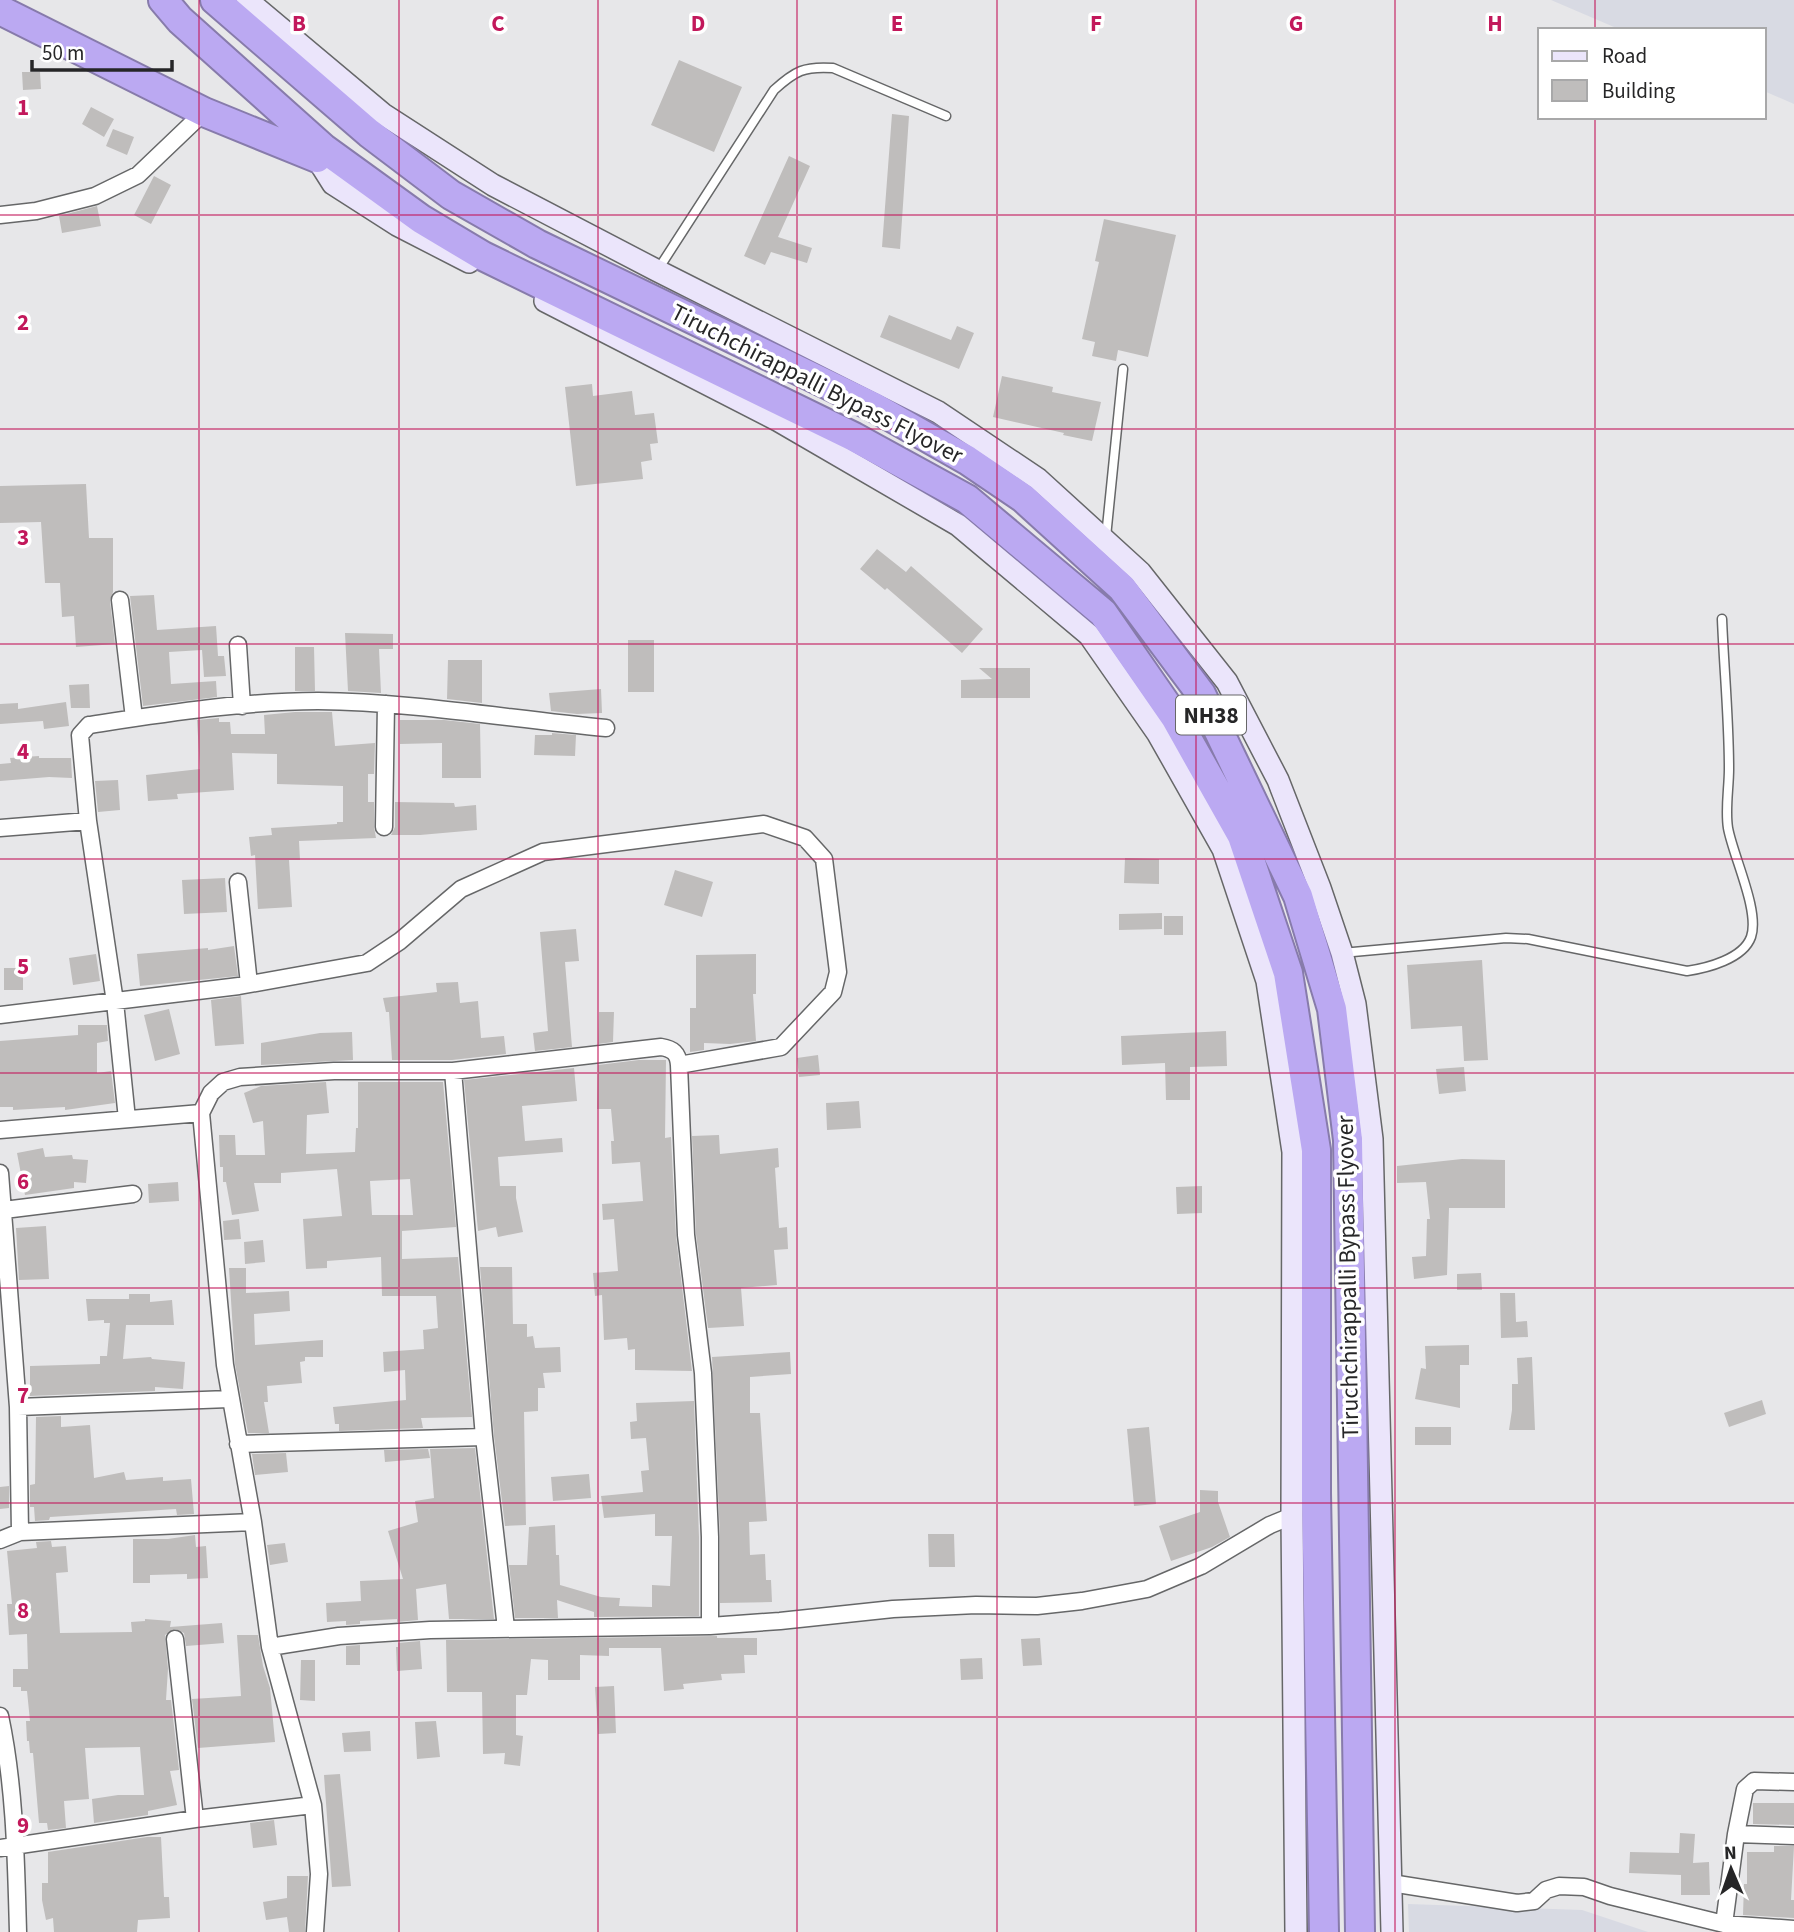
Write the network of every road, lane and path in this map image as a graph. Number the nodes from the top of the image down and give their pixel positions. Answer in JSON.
{"nodes":[{"id":1,"x":163,"y":0,"type":"edge"},
{"id":2,"x":215,"y":0,"type":"edge"},
{"id":3,"x":247,"y":0,"type":"edge"},
{"id":4,"x":0,"y":10,"type":"edge"},
{"id":5,"x":204,"y":112,"type":"junction"},
{"id":6,"x":946,"y":116,"type":"dead end"},
{"id":7,"x":296,"y":125,"type":"junction"},
{"id":8,"x":317,"y":158,"type":"junction"},
{"id":9,"x":0,"y":215,"type":"edge"},
{"id":10,"x":657,"y":271,"type":"junction"},
{"id":11,"x":1123,"y":369,"type":"dead end"},
{"id":12,"x":1106,"y":540,"type":"junction"},
{"id":13,"x":120,"y":600,"type":"dead end"},
{"id":14,"x":1722,"y":619,"type":"dead end"},
{"id":15,"x":238,"y":645,"type":"dead end"},
{"id":16,"x":386,"y":704,"type":"junction"},
{"id":17,"x":242,"y":706,"type":"junction"},
{"id":18,"x":134,"y":718,"type":"junction"},
{"id":19,"x":606,"y":729,"type":"dead end"},
{"id":20,"x":88,"y":821,"type":"junction"},
{"id":21,"x":384,"y":827,"type":"dead end"},
{"id":22,"x":0,"y":828,"type":"edge"},
{"id":23,"x":238,"y":882,"type":"dead end"},
{"id":24,"x":1342,"y":953,"type":"junction"},
{"id":25,"x":249,"y":984,"type":"junction"},
{"id":26,"x":115,"y":1002,"type":"junction"},
{"id":27,"x":0,"y":1015,"type":"edge"},
{"id":28,"x":679,"y":1065,"type":"junction"},
{"id":29,"x":453,"y":1071,"type":"junction"},
{"id":30,"x":201,"y":1114,"type":"junction"},
{"id":31,"x":127,"y":1119,"type":"junction"},
{"id":32,"x":0,"y":1130,"type":"edge"},
{"id":33,"x":0,"y":1173,"type":"edge"},
{"id":34,"x":133,"y":1194,"type":"dead end"},
{"id":35,"x":4,"y":1210,"type":"junction"},
{"id":36,"x":229,"y":1399,"type":"junction"},
{"id":37,"x":18,"y":1407,"type":"junction"},
{"id":38,"x":484,"y":1437,"type":"junction"},
{"id":39,"x":238,"y":1444,"type":"junction"},
{"id":40,"x":1292,"y":1516,"type":"junction"},
{"id":41,"x":253,"y":1522,"type":"junction"},
{"id":42,"x":20,"y":1532,"type":"junction"},
{"id":43,"x":0,"y":1540,"type":"edge"},
{"id":44,"x":710,"y":1626,"type":"junction"},
{"id":45,"x":506,"y":1628,"type":"junction"},
{"id":46,"x":175,"y":1639,"type":"dead end"},
{"id":47,"x":270,"y":1647,"type":"junction"},
{"id":48,"x":0,"y":1716,"type":"edge"},
{"id":49,"x":3,"y":1742,"type":"edge"},
{"id":50,"x":1794,"y":1782,"type":"edge"},
{"id":51,"x":313,"y":1805,"type":"junction"},
{"id":52,"x":195,"y":1819,"type":"junction"},
{"id":53,"x":1736,"y":1834,"type":"junction"},
{"id":54,"x":1794,"y":1836,"type":"edge"},
{"id":55,"x":8,"y":1847,"type":"edge"},
{"id":56,"x":1391,"y":1883,"type":"junction"},
{"id":57,"x":1724,"y":1924,"type":"junction"},
{"id":58,"x":1794,"y":1929,"type":"edge"},
{"id":59,"x":18,"y":1932,"type":"edge"},
{"id":60,"x":315,"y":1932,"type":"edge"},
{"id":61,"x":1296,"y":1932,"type":"edge"},
{"id":62,"x":1324,"y":1932,"type":"edge"},
{"id":63,"x":1360,"y":1932,"type":"edge"},
{"id":64,"x":1392,"y":1932,"type":"edge"}],
"edges":[{"from":1,"to":7,"type":"highway","number":"NH38"},
{"from":2,"to":63,"type":"highway","name":"Tiruchchirappalli Bypass Flyover","number":"NH38"},
{"from":3,"to":10,"type":"street"},
{"from":4,"to":5,"type":"highway"},
{"from":5,"to":8,"type":"highway"},
{"from":5,"to":9,"type":"street"},
{"from":6,"to":10,"type":"lane"},
{"from":7,"to":8,"type":"street"},
{"from":7,"to":62,"type":"highway","name":"Tiruchchirappalli Bypass Flyover","number":"NH38"},
{"from":8,"to":40,"type":"street"},
{"from":10,"to":12,"type":"street"},
{"from":11,"to":12,"type":"lane"},
{"from":12,"to":24,"type":"street"},
{"from":13,"to":18,"type":"street"},
{"from":14,"to":24,"type":"lane"},
{"from":15,"to":17,"type":"street"},
{"from":16,"to":17,"type":"street"},
{"from":16,"to":19,"type":"street"},
{"from":16,"to":21,"type":"street"},
{"from":17,"to":18,"type":"street"},
{"from":18,"to":20,"type":"street"},
{"from":20,"to":22,"type":"street"},
{"from":20,"to":26,"type":"street"},
{"from":23,"to":25,"type":"street"},
{"from":24,"to":56,"type":"street"},
{"from":25,"to":26,"type":"street"},
{"from":25,"to":28,"type":"street"},
{"from":26,"to":27,"type":"street"},
{"from":26,"to":31,"type":"street"},
{"from":28,"to":29,"type":"street"},
{"from":28,"to":44,"type":"street"},
{"from":29,"to":30,"type":"street"},
{"from":29,"to":38,"type":"street"},
{"from":30,"to":31,"type":"street"},
{"from":30,"to":36,"type":"street"},
{"from":31,"to":32,"type":"street"},
{"from":33,"to":35,"type":"street"},
{"from":34,"to":35,"type":"street"},
{"from":35,"to":37,"type":"street"},
{"from":36,"to":37,"type":"street"},
{"from":36,"to":39,"type":"street"},
{"from":37,"to":42,"type":"street"},
{"from":38,"to":39,"type":"street"},
{"from":38,"to":45,"type":"street"},
{"from":39,"to":41,"type":"street"},
{"from":40,"to":44,"type":"street"},
{"from":40,"to":61,"type":"street"},
{"from":41,"to":42,"type":"street"},
{"from":41,"to":47,"type":"street"},
{"from":42,"to":43,"type":"street"},
{"from":44,"to":45,"type":"street"},
{"from":45,"to":47,"type":"street"},
{"from":46,"to":52,"type":"street"},
{"from":47,"to":51,"type":"street"},
{"from":48,"to":49,"type":"street"},
{"from":49,"to":55,"type":"street"},
{"from":50,"to":53,"type":"street"},
{"from":51,"to":52,"type":"street"},
{"from":51,"to":60,"type":"street"},
{"from":52,"to":55,"type":"street"},
{"from":53,"to":54,"type":"street"},
{"from":53,"to":57,"type":"street"},
{"from":55,"to":59,"type":"street"},
{"from":56,"to":57,"type":"street"},
{"from":56,"to":64,"type":"street"},
{"from":57,"to":58,"type":"street"}]}
